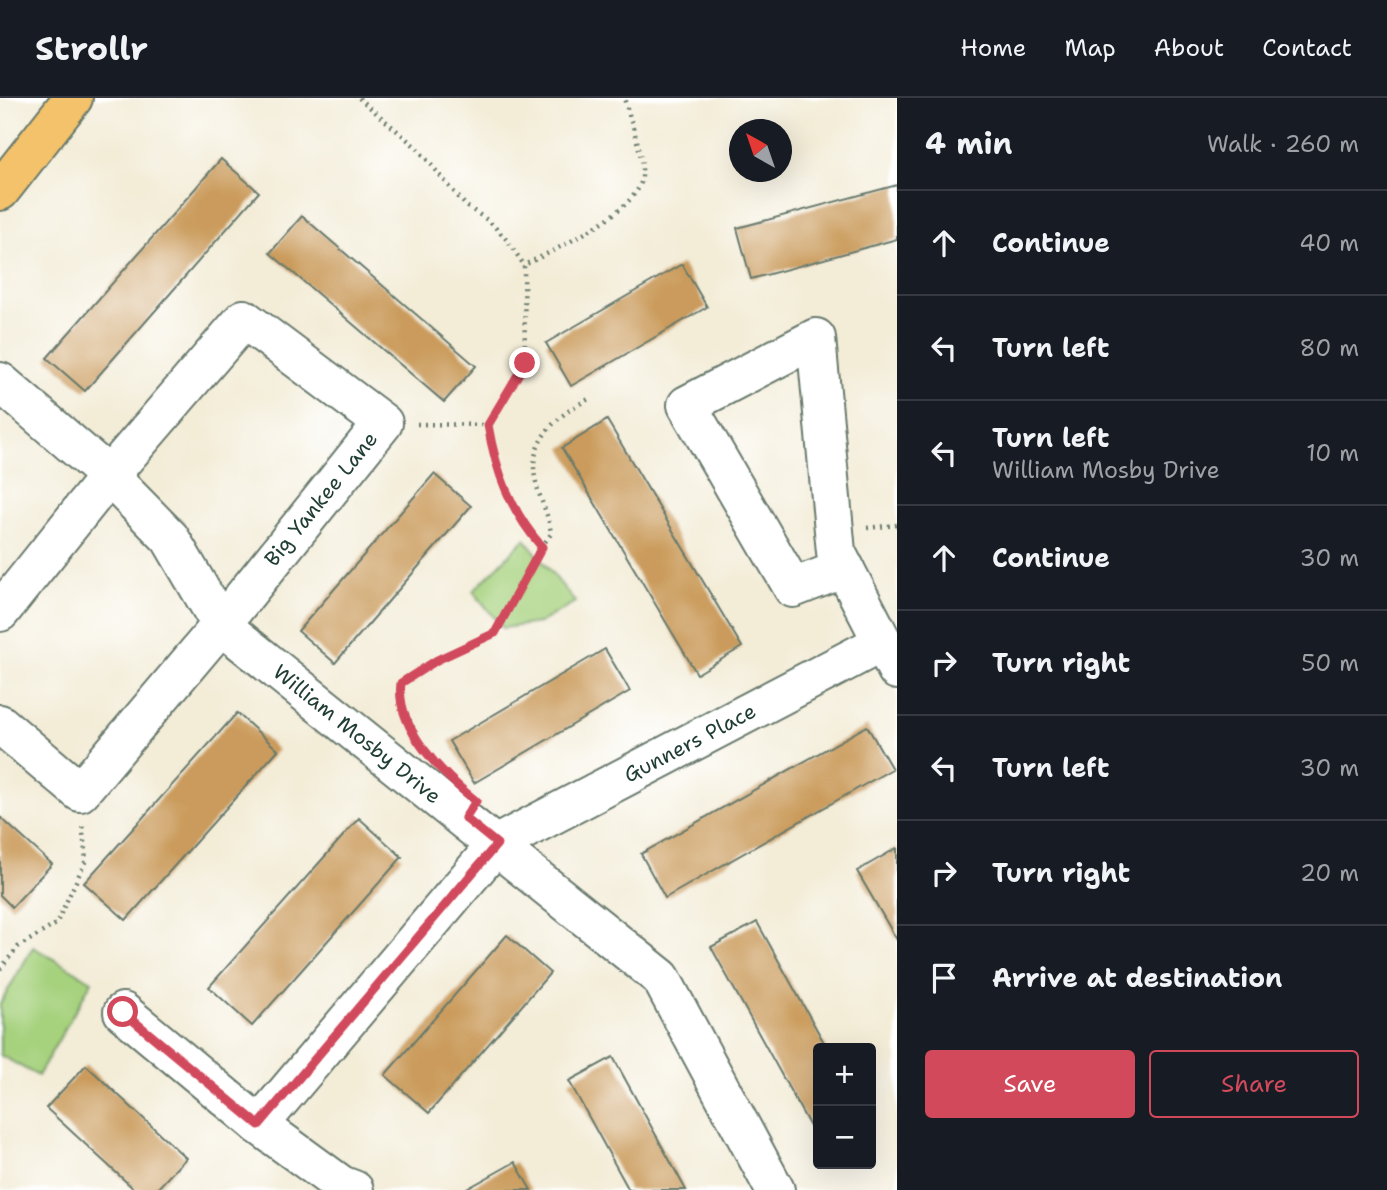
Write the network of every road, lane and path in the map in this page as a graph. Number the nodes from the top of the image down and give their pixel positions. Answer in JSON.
{"nodes":[{"id":1,"x":73,"y":98,"type":"edge"},
{"id":2,"x":359,"y":98,"type":"edge"},
{"id":3,"x":624,"y":98,"type":"edge"},
{"id":4,"x":0,"y":191,"type":"edge"},
{"id":5,"x":524,"y":265,"type":"junction"},
{"id":6,"x":0,"y":382,"type":"edge"},
{"id":7,"x":589,"y":399,"type":"dead end"},
{"id":8,"x":383,"y":422,"type":"junction"},
{"id":9,"x":488,"y":425,"type":"junction"},
{"id":10,"x":109,"y":476,"type":"junction"},
{"id":11,"x":542,"y":547,"type":"junction"},
{"id":12,"x":845,"y":568,"type":"junction"},
{"id":13,"x":0,"y":612,"type":"edge"},
{"id":14,"x":221,"y":625,"type":"junction"},
{"id":15,"x":890,"y":656,"type":"edge"},
{"id":16,"x":0,"y":723,"type":"edge"},
{"id":17,"x":421,"y":744,"type":"dead end"},
{"id":18,"x":77,"y":790,"type":"junction"},
{"id":19,"x":497,"y":844,"type":"junction"},
{"id":20,"x":0,"y":969,"type":"edge"},
{"id":21,"x":123,"y":1012,"type":"dead end"},
{"id":22,"x":259,"y":1125,"type":"junction"},
{"id":23,"x":354,"y":1190,"type":"edge"},
{"id":24,"x":775,"y":1190,"type":"edge"}],
"edges":[{"from":1,"to":4,"type":"main road"},
{"from":2,"to":5,"type":"path"},
{"from":3,"to":5,"type":"path"},
{"from":5,"to":9,"type":"path"},
{"from":6,"to":10,"type":"street","name":"William Mosby Drive"},
{"from":7,"to":11,"type":"path"},
{"from":8,"to":9,"type":"path"},
{"from":8,"to":10,"type":"street","name":"Big Yankee Lane"},
{"from":8,"to":14,"type":"street","name":"Big Yankee Lane"},
{"from":9,"to":11,"type":"path"},
{"from":10,"to":13,"type":"street","name":"Big Yankee Lane"},
{"from":10,"to":14,"type":"street","name":"William Mosby Drive"},
{"from":11,"to":17,"type":"path"},
{"from":12,"to":12,"type":"street","name":"Gunners Place"},
{"from":12,"to":15,"type":"street","name":"Gunners Place"},
{"from":14,"to":18,"type":"street","name":"Big Yankee Lane"},
{"from":14,"to":19,"type":"street","name":"William Mosby Drive"},
{"from":15,"to":19,"type":"street","name":"Gunners Place"},
{"from":16,"to":18,"type":"street"},
{"from":18,"to":20,"type":"path"},
{"from":19,"to":22,"type":"street"},
{"from":19,"to":24,"type":"street","name":"William Mosby Drive"},
{"from":21,"to":22,"type":"street"},
{"from":22,"to":23,"type":"street"}]}
